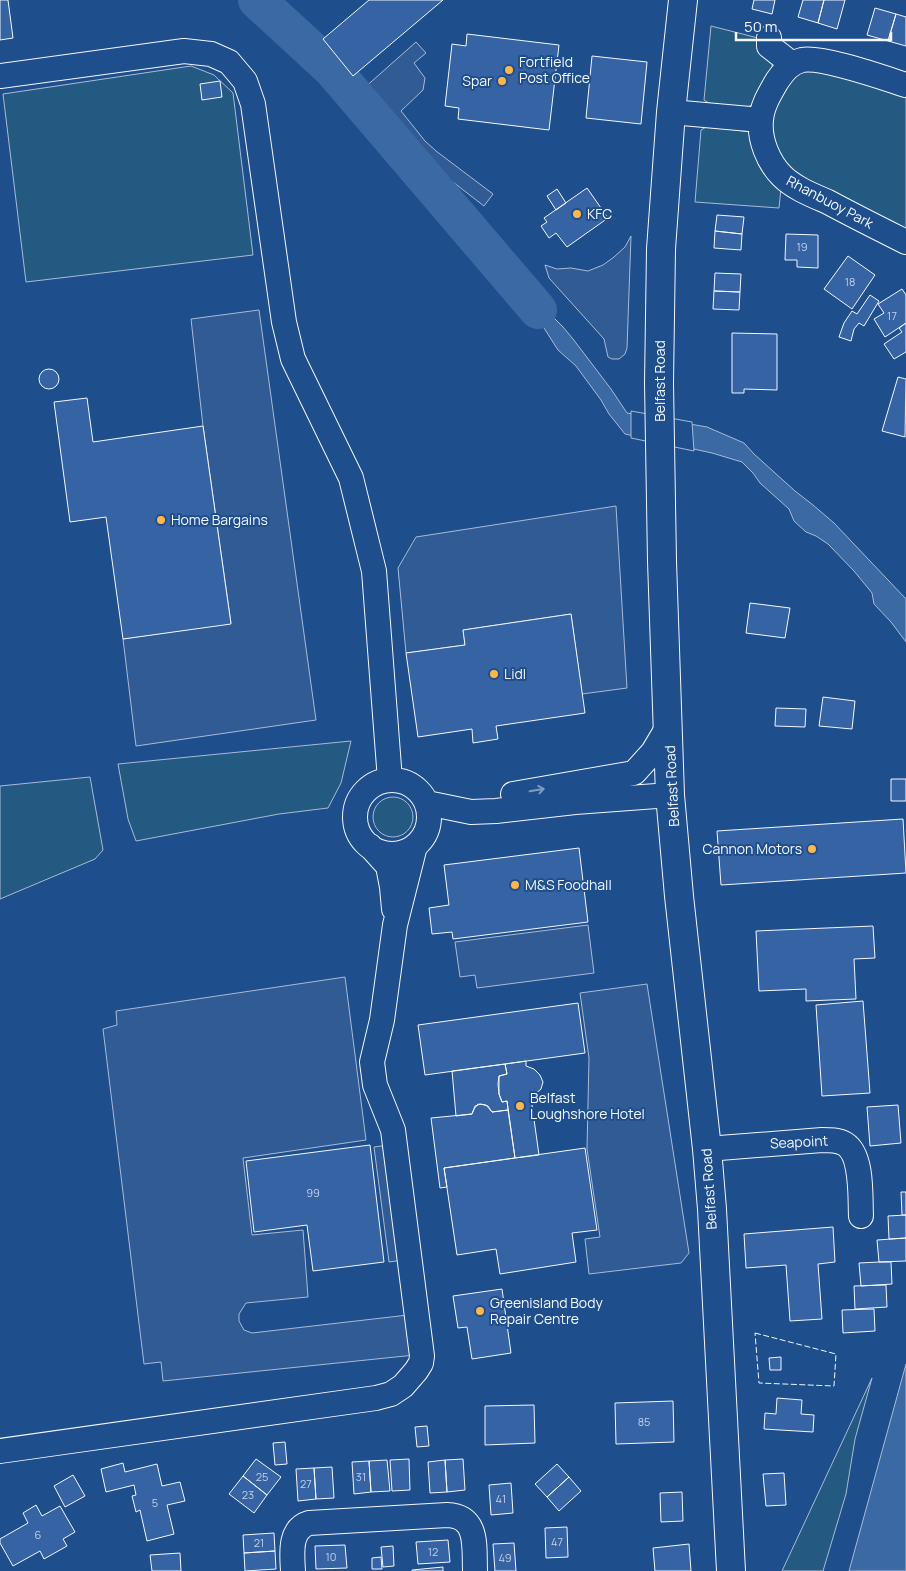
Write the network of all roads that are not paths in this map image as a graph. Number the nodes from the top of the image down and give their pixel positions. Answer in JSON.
{"nodes":[{"id":1,"x":683,"y":0,"type":"edge"},
{"id":2,"x":769,"y":38,"type":"dead end"},
{"id":3,"x":792,"y":64,"type":"junction"},
{"id":4,"x":0,"y":76,"type":"edge"},
{"id":5,"x":906,"y":84,"type":"edge"},
{"id":6,"x":670,"y":112,"type":"junction"},
{"id":7,"x":761,"y":120,"type":"junction"},
{"id":8,"x":906,"y":242,"type":"edge"},
{"id":9,"x":669,"y":725,"type":"junction"},
{"id":10,"x":390,"y":780,"type":"junction"},
{"id":11,"x":670,"y":795,"type":"junction"},
{"id":12,"x":496,"y":811,"type":"junction"},
{"id":13,"x":427,"y":815,"type":"junction"},
{"id":14,"x":370,"y":846,"type":"junction"},
{"id":15,"x":415,"y":846,"type":"junction"},
{"id":16,"x":395,"y":925,"type":"junction"},
{"id":17,"x":706,"y":1148,"type":"junction"},
{"id":18,"x":861,"y":1216,"type":"dead end"},
{"id":19,"x":0,"y":1451,"type":"edge"},
{"id":20,"x":293,"y":1571,"type":"edge"},
{"id":21,"x":475,"y":1571,"type":"edge"},
{"id":22,"x":731,"y":1571,"type":"edge"}],
"edges":[{"from":1,"to":6,"type":"highway","name":"Belfast Road"},
{"from":2,"to":3,"type":"street"},
{"from":3,"to":5,"type":"street"},
{"from":3,"to":7,"type":"street","name":"Rhanbuoy Park"},
{"from":4,"to":10,"type":"street"},
{"from":6,"to":7,"type":"street"},
{"from":6,"to":9,"type":"highway","name":"Belfast Road"},
{"from":7,"to":8,"type":"street","name":"Rhanbuoy Park"},
{"from":9,"to":11,"type":"highway","name":"Belfast Road"},
{"from":12,"to":9,"type":"street","one_way":true},
{"from":10,"to":13,"type":"street"},
{"from":10,"to":14,"type":"street"},
{"from":11,"to":12,"type":"street"},
{"from":11,"to":17,"type":"highway","name":"Belfast Road"},
{"from":12,"to":13,"type":"street"},
{"from":13,"to":15,"type":"street"},
{"from":14,"to":15,"type":"street"},
{"from":14,"to":16,"type":"street"},
{"from":15,"to":16,"type":"street"},
{"from":16,"to":19,"type":"street"},
{"from":17,"to":18,"type":"street","name":"Seapoint"},
{"from":17,"to":22,"type":"highway","name":"Belfast Road"},
{"from":20,"to":21,"type":"street"}]}
